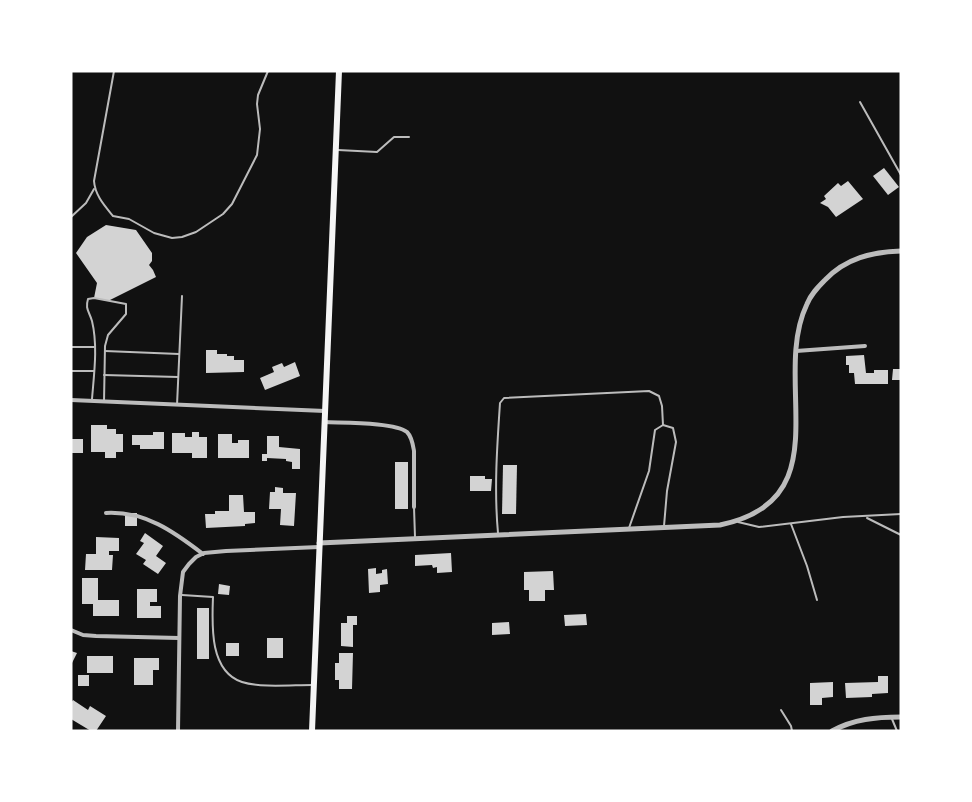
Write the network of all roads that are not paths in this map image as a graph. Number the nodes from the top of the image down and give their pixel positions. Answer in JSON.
{"nodes":[{"id":1,"x":114,"y":71,"type":"edge"},
{"id":2,"x":268,"y":71,"type":"edge"},
{"id":3,"x":340,"y":71,"type":"edge"},
{"id":4,"x":860,"y":102,"type":"dead end"},
{"id":5,"x":409,"y":137,"type":"dead end"},
{"id":6,"x":336,"y":150,"type":"junction"},
{"id":7,"x":901,"y":175,"type":"edge"},
{"id":8,"x":94,"y":188,"type":"junction"},
{"id":9,"x":71,"y":218,"type":"edge"},
{"id":10,"x":901,"y":251,"type":"edge"},
{"id":11,"x":182,"y":296,"type":"dead end"},
{"id":12,"x":866,"y":346,"type":"dead end"},
{"id":13,"x":71,"y":347,"type":"edge"},
{"id":14,"x":94,"y":347,"type":"junction"},
{"id":15,"x":105,"y":351,"type":"junction"},
{"id":16,"x":796,"y":351,"type":"junction"},
{"id":17,"x":179,"y":354,"type":"junction"},
{"id":18,"x":71,"y":371,"type":"edge"},
{"id":19,"x":94,"y":371,"type":"junction"},
{"id":20,"x":104,"y":375,"type":"junction"},
{"id":21,"x":178,"y":377,"type":"junction"},
{"id":22,"x":71,"y":400,"type":"edge"},
{"id":23,"x":92,"y":401,"type":"junction"},
{"id":24,"x":107,"y":402,"type":"junction"},
{"id":25,"x":177,"y":405,"type":"junction"},
{"id":26,"x":325,"y":411,"type":"junction"},
{"id":27,"x":324,"y":422,"type":"junction"},
{"id":28,"x":663,"y":425,"type":"junction"},
{"id":29,"x":414,"y":507,"type":"joint"},
{"id":30,"x":106,"y":513,"type":"dead end"},
{"id":31,"x":901,"y":514,"type":"edge"},
{"id":32,"x":865,"y":517,"type":"junction"},
{"id":33,"x":738,"y":522,"type":"junction"},
{"id":34,"x":791,"y":524,"type":"junction"},
{"id":35,"x":664,"y":528,"type":"junction"},
{"id":36,"x":629,"y":530,"type":"junction"},
{"id":37,"x":901,"y":535,"type":"edge"},
{"id":38,"x":498,"y":536,"type":"junction"},
{"id":39,"x":415,"y":539,"type":"junction"},
{"id":40,"x":319,"y":545,"type":"junction"},
{"id":41,"x":203,"y":554,"type":"junction"},
{"id":42,"x":180,"y":595,"type":"junction"},
{"id":43,"x":817,"y":600,"type":"dead end"},
{"id":44,"x":71,"y":630,"type":"edge"},
{"id":45,"x":180,"y":638,"type":"junction"},
{"id":46,"x":314,"y":685,"type":"junction"},
{"id":47,"x":781,"y":710,"type":"dead end"},
{"id":48,"x":891,"y":717,"type":"junction"},
{"id":49,"x":901,"y":717,"type":"edge"},
{"id":50,"x":178,"y":731,"type":"edge"},
{"id":51,"x":312,"y":731,"type":"edge"},
{"id":52,"x":792,"y":731,"type":"edge"},
{"id":53,"x":832,"y":731,"type":"edge"},
{"id":54,"x":897,"y":731,"type":"edge"}],
"edges":[{"from":1,"to":8,"type":"lane"},
{"from":2,"to":8,"type":"lane"},
{"from":3,"to":6,"type":"main road"},
{"from":4,"to":7,"type":"lane"},
{"from":5,"to":6,"type":"lane"},
{"from":6,"to":26,"type":"main road"},
{"from":8,"to":9,"type":"lane"},
{"from":10,"to":16,"type":"street"},
{"from":11,"to":17,"type":"lane"},
{"from":12,"to":16,"type":"street"},
{"from":13,"to":14,"type":"lane"},
{"from":14,"to":15,"type":"lane"},
{"from":14,"to":19,"type":"lane"},
{"from":15,"to":17,"type":"lane"},
{"from":15,"to":20,"type":"lane"},
{"from":16,"to":33,"type":"street"},
{"from":17,"to":21,"type":"lane"},
{"from":18,"to":19,"type":"lane"},
{"from":19,"to":23,"type":"lane"},
{"from":20,"to":21,"type":"lane"},
{"from":20,"to":24,"type":"lane"},
{"from":21,"to":25,"type":"lane"},
{"from":22,"to":23,"type":"street"},
{"from":23,"to":24,"type":"street"},
{"from":24,"to":25,"type":"street"},
{"from":25,"to":26,"type":"street"},
{"from":26,"to":27,"type":"main road"},
{"from":27,"to":29,"type":"street"},
{"from":27,"to":40,"type":"main road"},
{"from":28,"to":35,"type":"lane"},
{"from":28,"to":36,"type":"lane"},
{"from":28,"to":38,"type":"lane"},
{"from":29,"to":39,"type":"lane"},
{"from":30,"to":41,"type":"street"},
{"from":31,"to":32,"type":"lane"},
{"from":32,"to":34,"type":"lane"},
{"from":32,"to":37,"type":"lane"},
{"from":33,"to":34,"type":"lane"},
{"from":33,"to":35,"type":"street"},
{"from":34,"to":43,"type":"lane"},
{"from":35,"to":36,"type":"street"},
{"from":36,"to":38,"type":"street"},
{"from":38,"to":39,"type":"street"},
{"from":39,"to":40,"type":"street"},
{"from":40,"to":41,"type":"street"},
{"from":40,"to":46,"type":"main road"},
{"from":41,"to":42,"type":"street"},
{"from":42,"to":45,"type":"street"},
{"from":42,"to":46,"type":"lane"},
{"from":44,"to":45,"type":"street"},
{"from":45,"to":50,"type":"street"},
{"from":46,"to":51,"type":"main road"},
{"from":47,"to":52,"type":"lane"},
{"from":48,"to":49,"type":"street"},
{"from":48,"to":53,"type":"street"},
{"from":48,"to":54,"type":"lane"}]}
